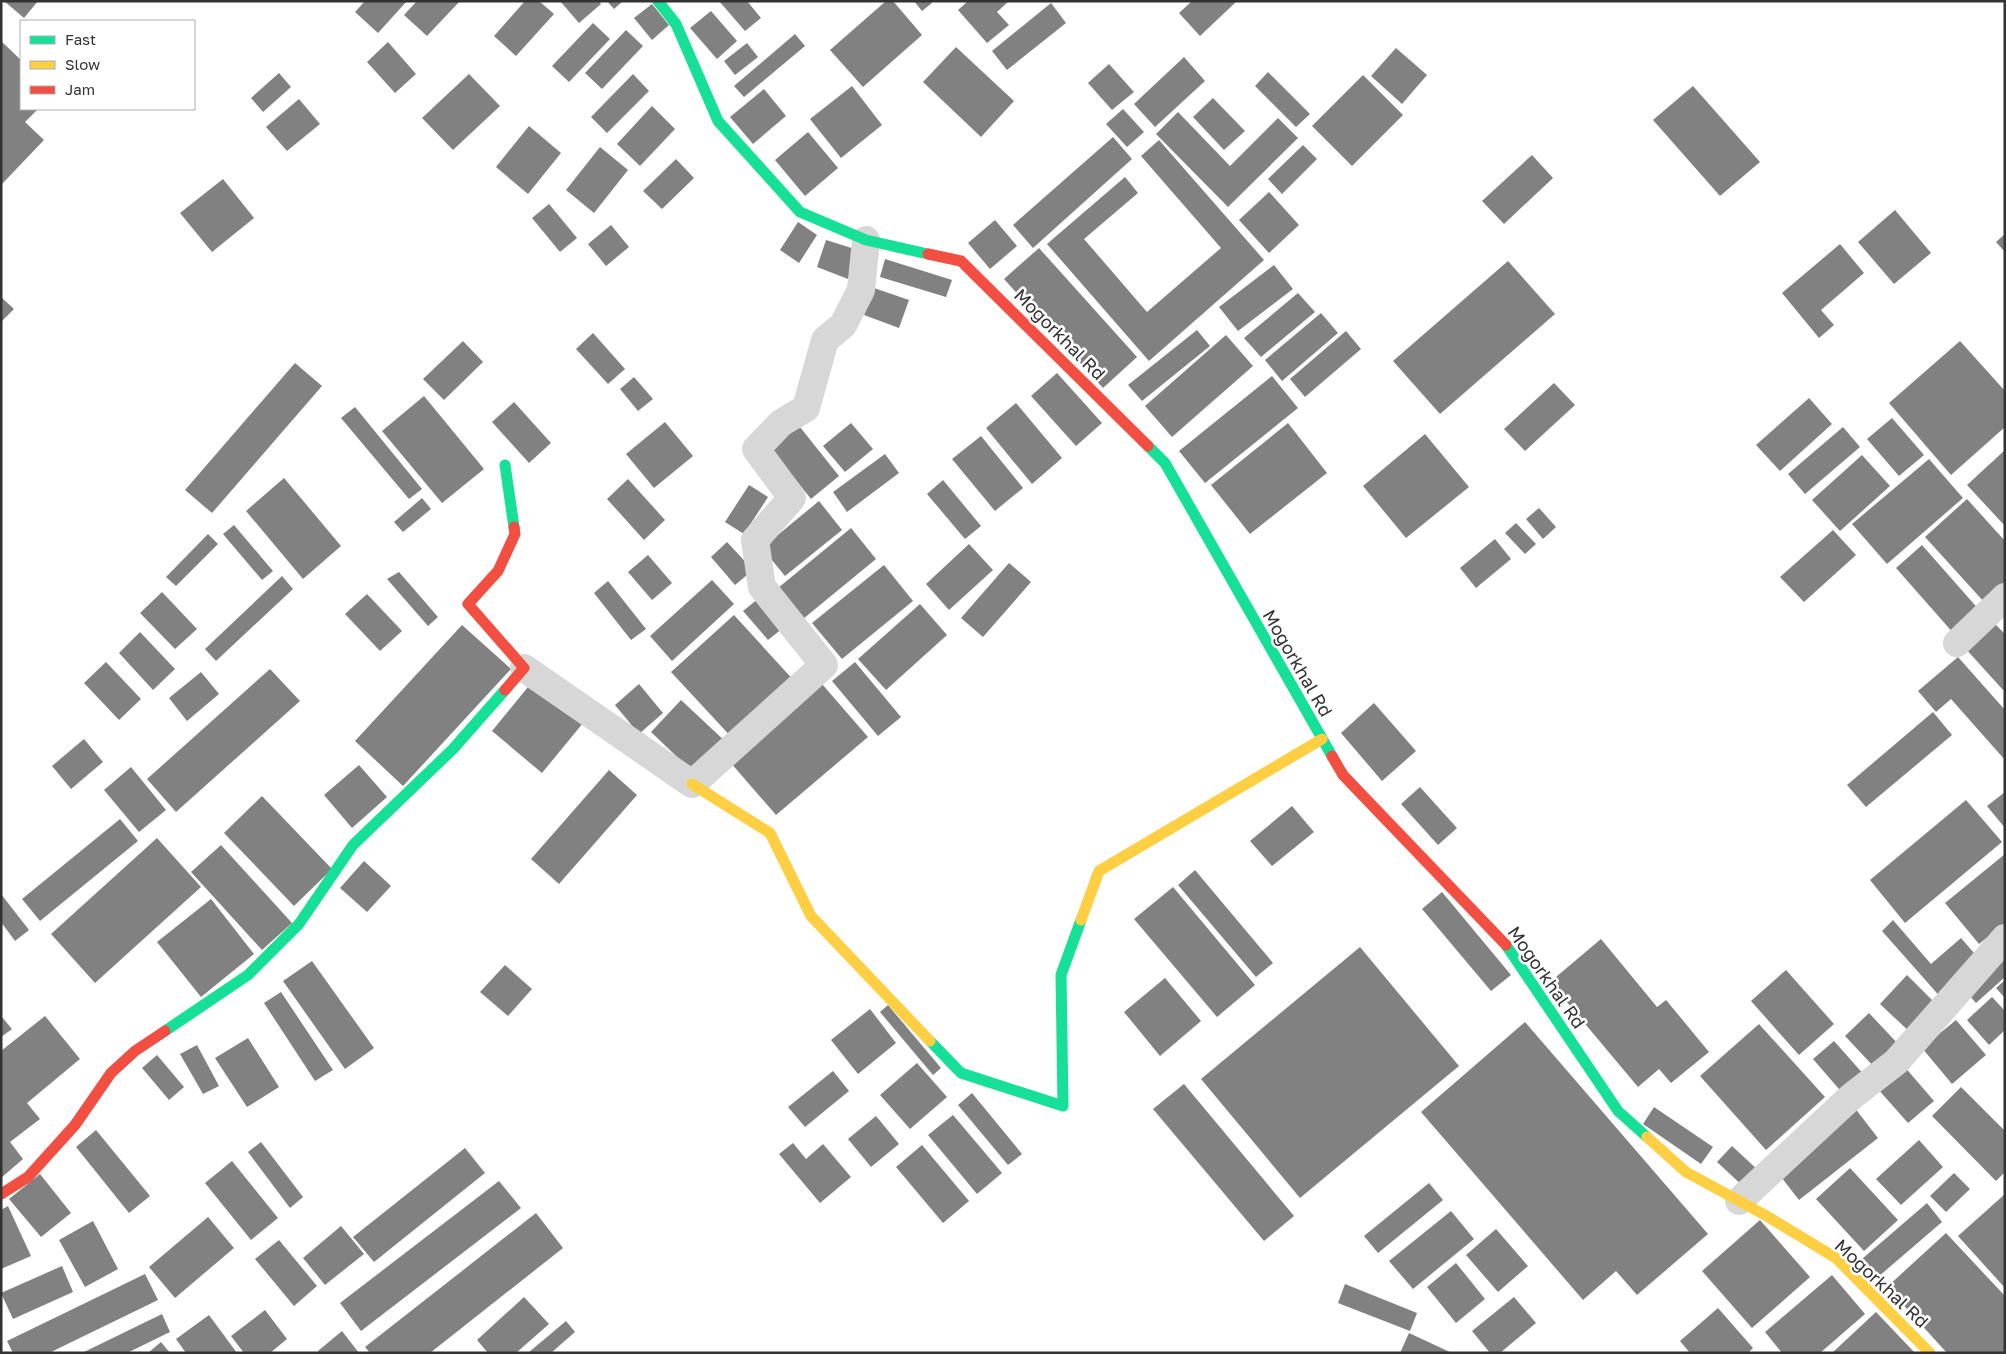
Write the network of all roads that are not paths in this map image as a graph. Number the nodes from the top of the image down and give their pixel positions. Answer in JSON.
{"nodes":[{"id":1,"x":658,"y":1,"type":"edge"},
{"id":2,"x":866,"y":240,"type":"junction"},
{"id":3,"x":505,"y":465,"type":"dead end"},
{"id":4,"x":2005,"y":597,"type":"edge"},
{"id":5,"x":1957,"y":643,"type":"dead end"},
{"id":6,"x":524,"y":668,"type":"junction"},
{"id":7,"x":1322,"y":739,"type":"junction"},
{"id":8,"x":692,"y":784,"type":"junction"},
{"id":9,"x":2005,"y":938,"type":"edge"},
{"id":10,"x":1,"y":1194,"type":"edge"},
{"id":11,"x":1739,"y":1201,"type":"junction"},
{"id":12,"x":1930,"y":1353,"type":"edge"}],
"edges":[{"from":1,"to":2,"type":"street","name":"Mogorkhal Rd"},
{"from":2,"to":7,"type":"street","name":"Mogorkhal Rd"},
{"from":2,"to":8,"type":"street"},
{"from":3,"to":6,"type":"street"},
{"from":4,"to":5,"type":"street"},
{"from":6,"to":8,"type":"street"},
{"from":6,"to":10,"type":"street"},
{"from":7,"to":8,"type":"street"},
{"from":7,"to":11,"type":"street","name":"Mogorkhal Rd"},
{"from":9,"to":11,"type":"street"},
{"from":11,"to":12,"type":"street","name":"Mogorkhal Rd"}]}
